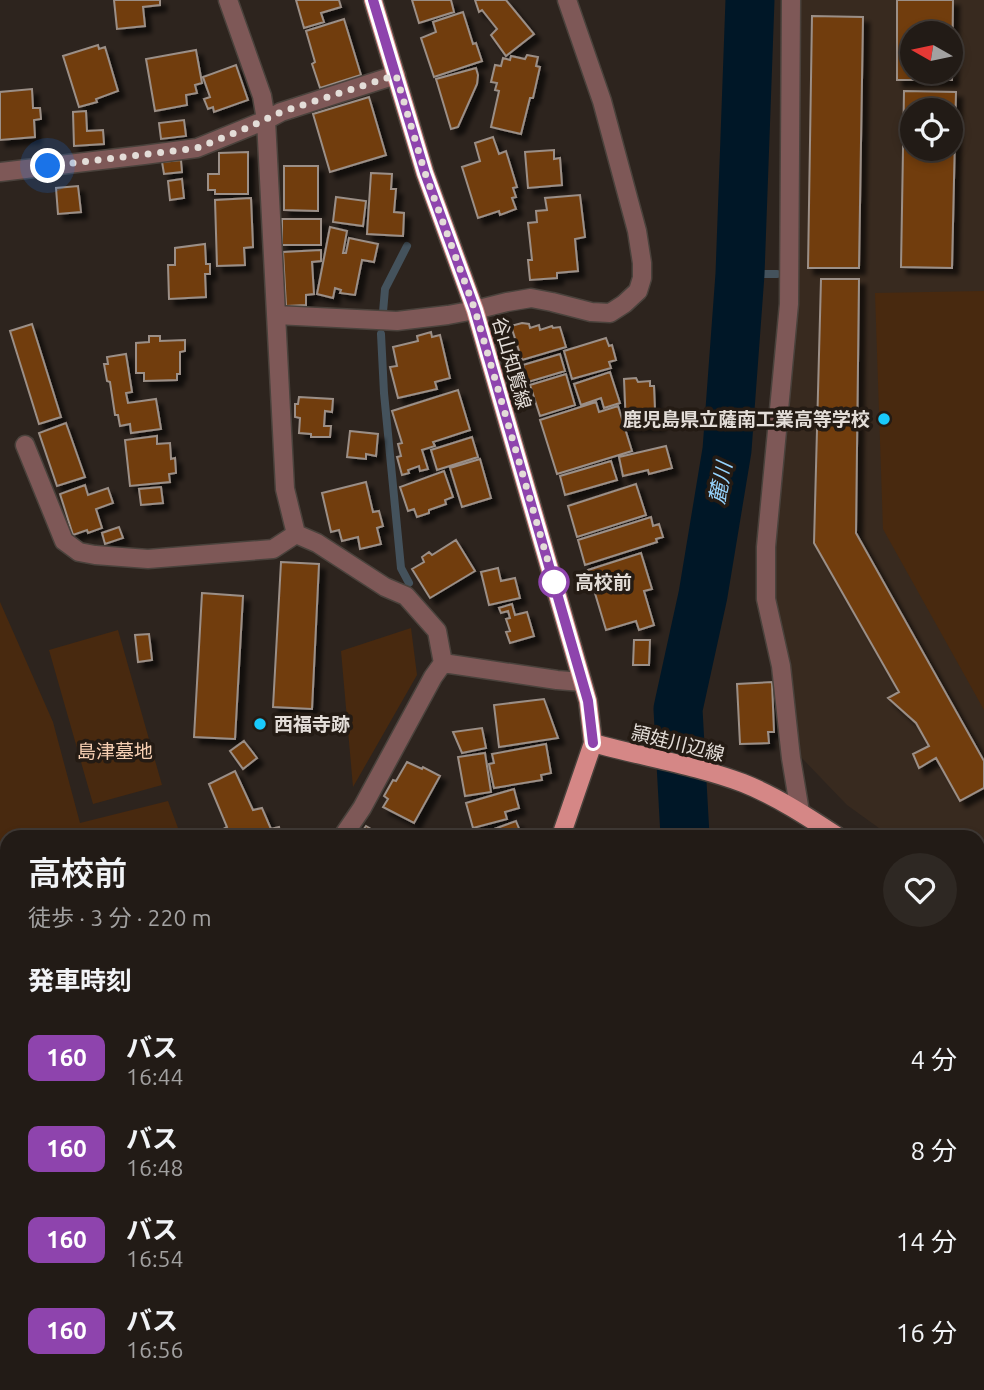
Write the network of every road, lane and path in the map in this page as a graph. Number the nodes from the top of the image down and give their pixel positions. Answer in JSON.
{"nodes":[{"id":1,"x":228,"y":0,"type":"edge"},
{"id":2,"x":373,"y":0,"type":"edge"},
{"id":3,"x":568,"y":0,"type":"edge"},
{"id":4,"x":791,"y":0,"type":"edge"},
{"id":5,"x":396,"y":75,"type":"junction"},
{"id":6,"x":265,"y":120,"type":"junction"},
{"id":7,"x":0,"y":172,"type":"edge"},
{"id":8,"x":475,"y":310,"type":"junction"},
{"id":9,"x":276,"y":315,"type":"junction"},
{"id":10,"x":25,"y":445,"type":"dead end"},
{"id":11,"x":296,"y":534,"type":"junction"},
{"id":12,"x":443,"y":663,"type":"junction"},
{"id":13,"x":582,"y":682,"type":"junction"},
{"id":14,"x":593,"y":743,"type":"junction"},
{"id":15,"x":800,"y":812,"type":"junction"},
{"id":16,"x":347,"y":830,"type":"edge"},
{"id":17,"x":563,"y":830,"type":"edge"},
{"id":18,"x":828,"y":830,"type":"edge"}],
"edges":[{"from":1,"to":6,"type":"street"},
{"from":2,"to":5,"type":"main road","name":"谷山知覧線"},
{"from":3,"to":8,"type":"street"},
{"from":4,"to":15,"type":"street"},
{"from":5,"to":6,"type":"street"},
{"from":5,"to":8,"type":"main road","name":"谷山知覧線"},
{"from":6,"to":7,"type":"street"},
{"from":6,"to":9,"type":"street"},
{"from":8,"to":9,"type":"street"},
{"from":8,"to":13,"type":"main road","name":"谷山知覧線"},
{"from":9,"to":11,"type":"street"},
{"from":10,"to":11,"type":"street"},
{"from":11,"to":12,"type":"street"},
{"from":12,"to":13,"type":"street"},
{"from":12,"to":16,"type":"street"},
{"from":13,"to":14,"type":"main road","name":"谷山知覧線"},
{"from":14,"to":15,"type":"main road","name":"頴娃川辺線"},
{"from":14,"to":17,"type":"main road"},
{"from":15,"to":18,"type":"main road","name":"頴娃川辺線"}]}
